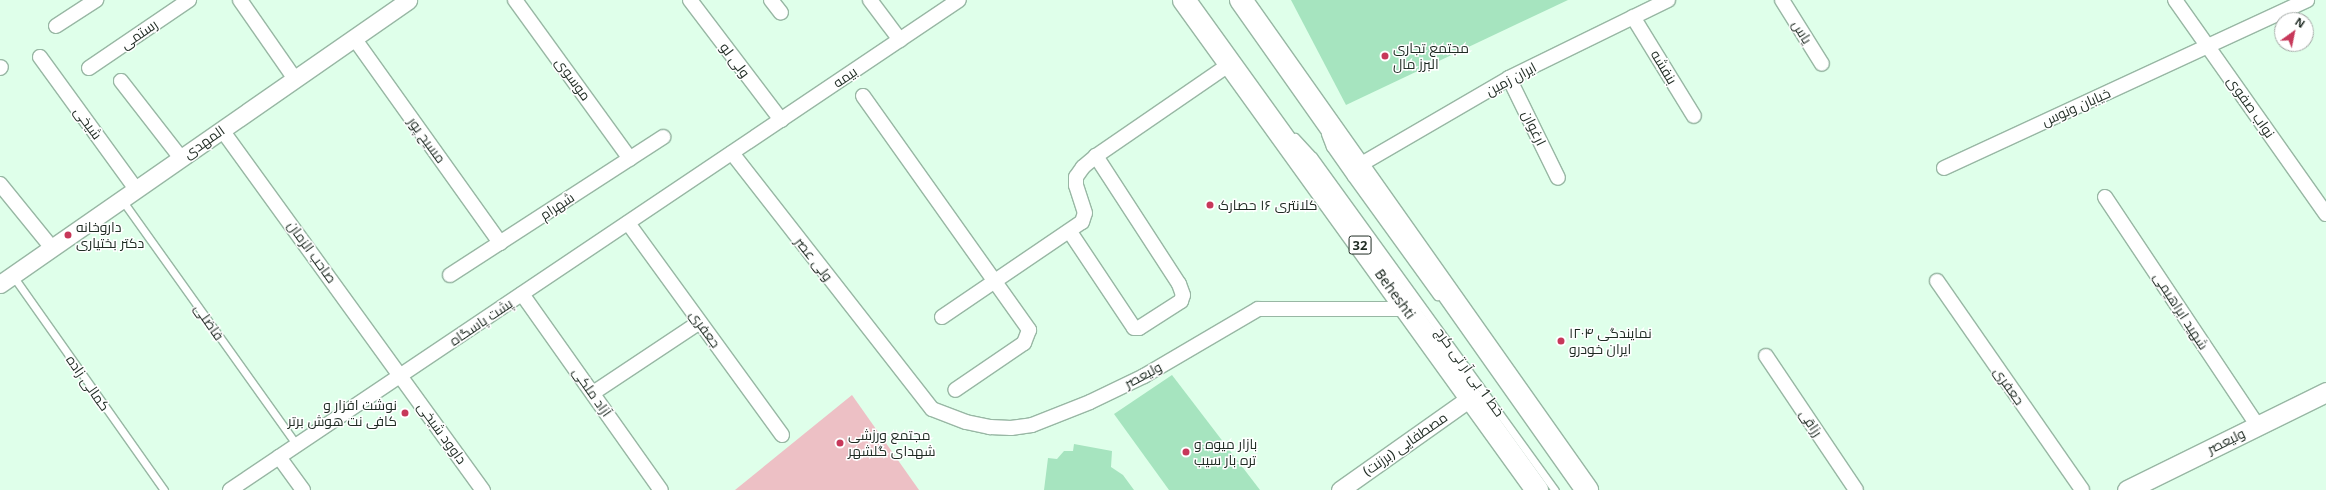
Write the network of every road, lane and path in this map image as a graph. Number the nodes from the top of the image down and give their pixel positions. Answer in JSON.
{"nodes":[{"id":1,"x":96,"y":0,"type":"edge"},
{"id":2,"x":189,"y":0,"type":"edge"},
{"id":3,"x":240,"y":0,"type":"edge"},
{"id":4,"x":408,"y":0,"type":"edge"},
{"id":5,"x":515,"y":0,"type":"edge"},
{"id":6,"x":690,"y":0,"type":"edge"},
{"id":7,"x":771,"y":0,"type":"edge"},
{"id":8,"x":870,"y":0,"type":"edge"},
{"id":9,"x":960,"y":0,"type":"edge"},
{"id":10,"x":1184,"y":0,"type":"edge"},
{"id":11,"x":1241,"y":0,"type":"edge"},
{"id":12,"x":1668,"y":0,"type":"edge"},
{"id":13,"x":1782,"y":0,"type":"edge"},
{"id":14,"x":2175,"y":0,"type":"edge"},
{"id":15,"x":2307,"y":0,"type":"edge"},
{"id":16,"x":781,"y":13,"type":"dead end"},
{"id":17,"x":1633,"y":17,"type":"junction"},
{"id":18,"x":56,"y":26,"type":"dead end"},
{"id":19,"x":354,"y":38,"type":"junction"},
{"id":20,"x":900,"y":40,"type":"junction"},
{"id":21,"x":2209,"y":47,"type":"junction"},
{"id":22,"x":40,"y":57,"type":"dead end"},
{"id":23,"x":1230,"y":64,"type":"junction"},
{"id":24,"x":1822,"y":64,"type":"dead end"},
{"id":25,"x":89,"y":68,"type":"dead end"},
{"id":26,"x":1509,"y":78,"type":"junction"},
{"id":27,"x":295,"y":79,"type":"junction"},
{"id":28,"x":121,"y":81,"type":"dead end"},
{"id":29,"x":1247,"y":88,"type":"junction"},
{"id":30,"x":1308,"y":94,"type":"junction"},
{"id":31,"x":864,"y":96,"type":"dead end"},
{"id":32,"x":1694,"y":116,"type":"dead end"},
{"id":33,"x":781,"y":120,"type":"junction"},
{"id":34,"x":222,"y":130,"type":"junction"},
{"id":35,"x":664,"y":137,"type":"dead end"},
{"id":36,"x":732,"y":153,"type":"junction"},
{"id":37,"x":1096,"y":156,"type":"junction"},
{"id":38,"x":181,"y":158,"type":"junction"},
{"id":39,"x":630,"y":159,"type":"junction"},
{"id":40,"x":1358,"y":166,"type":"junction"},
{"id":41,"x":1944,"y":168,"type":"dead end"},
{"id":42,"x":1558,"y":178,"type":"dead end"},
{"id":43,"x":0,"y":184,"type":"edge"},
{"id":44,"x":136,"y":189,"type":"junction"},
{"id":45,"x":2105,"y":197,"type":"dead end"},
{"id":46,"x":122,"y":200,"type":"junction"},
{"id":47,"x":2326,"y":214,"type":"edge"},
{"id":48,"x":628,"y":223,"type":"junction"},
{"id":49,"x":1070,"y":232,"type":"junction"},
{"id":50,"x":500,"y":243,"type":"junction"},
{"id":51,"x":52,"y":248,"type":"junction"},
{"id":52,"x":450,"y":275,"type":"dead end"},
{"id":53,"x":6,"y":280,"type":"edge"},
{"id":54,"x":1937,"y":281,"type":"dead end"},
{"id":55,"x":995,"y":282,"type":"junction"},
{"id":56,"x":522,"y":294,"type":"junction"},
{"id":57,"x":1443,"y":305,"type":"dead end"},
{"id":58,"x":1407,"y":309,"type":"junction"},
{"id":59,"x":942,"y":317,"type":"dead end"},
{"id":60,"x":700,"y":322,"type":"junction"},
{"id":61,"x":1766,"y":356,"type":"dead end"},
{"id":62,"x":897,"y":365,"type":"joint"},
{"id":63,"x":401,"y":375,"type":"junction"},
{"id":64,"x":955,"y":390,"type":"dead end"},
{"id":65,"x":2326,"y":392,"type":"edge"},
{"id":66,"x":593,"y":393,"type":"junction"},
{"id":67,"x":1470,"y":398,"type":"junction"},
{"id":68,"x":2257,"y":426,"type":"junction"},
{"id":69,"x":782,"y":435,"type":"dead end"},
{"id":70,"x":297,"y":445,"type":"junction"},
{"id":71,"x":279,"y":457,"type":"junction"},
{"id":72,"x":164,"y":490,"type":"edge"},
{"id":73,"x":230,"y":490,"type":"edge"},
{"id":74,"x":303,"y":490,"type":"edge"},
{"id":75,"x":483,"y":490,"type":"edge"},
{"id":76,"x":661,"y":490,"type":"edge"},
{"id":77,"x":1340,"y":490,"type":"edge"},
{"id":78,"x":1536,"y":490,"type":"edge"},
{"id":79,"x":1555,"y":490,"type":"edge"},
{"id":80,"x":1587,"y":490,"type":"edge"},
{"id":81,"x":1856,"y":490,"type":"edge"},
{"id":82,"x":2082,"y":490,"type":"edge"},
{"id":83,"x":2127,"y":490,"type":"edge"}],
"edges":[{"from":1,"to":18,"type":"street"},
{"from":2,"to":25,"type":"street","name":"رستمی"},
{"from":3,"to":27,"type":"street"},
{"from":4,"to":19,"type":"street","name":"المهدی"},
{"from":5,"to":39,"type":"street","name":"موسوی"},
{"from":6,"to":33,"type":"street","name":"ولی لو"},
{"from":7,"to":16,"type":"street"},
{"from":8,"to":20,"type":"street"},
{"from":9,"to":20,"type":"street","name":"بیمه"},
{"from":10,"to":23,"type":"main road","name":"Beheshti","number":"32"},
{"from":11,"to":30,"type":"main road"},
{"from":12,"to":17,"type":"street","name":"ایران زمین"},
{"from":13,"to":24,"type":"street","name":"یاس"},
{"from":14,"to":21,"type":"street","name":"نواب صفوی"},
{"from":15,"to":21,"type":"street","name":"خیابان ونوس"},
{"from":17,"to":26,"type":"street","name":"ایران زمین"},
{"from":17,"to":32,"type":"street","name":"بنفشه"},
{"from":19,"to":27,"type":"street","name":"المهدی"},
{"from":19,"to":50,"type":"street","name":"مسیح پور"},
{"from":20,"to":33,"type":"street","name":"بیمه"},
{"from":21,"to":41,"type":"street","name":"خیابان ونوس"},
{"from":21,"to":47,"type":"street","name":"نواب صفوی"},
{"from":22,"to":44,"type":"street","name":"شیخی"},
{"from":23,"to":29,"type":"main road","name":"Beheshti","number":"32"},
{"from":23,"to":37,"type":"street"},
{"from":26,"to":40,"type":"street","name":"ایران زمین"},
{"from":26,"to":42,"type":"street","name":"ارغوان"},
{"from":27,"to":34,"type":"street","name":"المهدی"},
{"from":28,"to":38,"type":"street"},
{"from":29,"to":58,"type":"main road","name":"Beheshti","number":"32"},
{"from":29,"to":79,"type":"lane","name":"خط 1 بی آر تی کرج"},
{"from":30,"to":40,"type":"main road"},
{"from":30,"to":57,"type":"lane","name":"خط 1 بی آر تی کرج"},
{"from":31,"to":55,"type":"street"},
{"from":33,"to":36,"type":"street","name":"بیمه"},
{"from":34,"to":38,"type":"street","name":"المهدی"},
{"from":34,"to":63,"type":"street","name":"صاحب الزمان"},
{"from":35,"to":39,"type":"street","name":"شهرام"},
{"from":36,"to":48,"type":"street","name":"پشت پاسگاه"},
{"from":36,"to":62,"type":"street","name":"ولی عصر"},
{"from":37,"to":49,"type":"street"},
{"from":37,"to":49,"type":"street"},
{"from":38,"to":44,"type":"street","name":"المهدی"},
{"from":39,"to":50,"type":"street","name":"شهرام"},
{"from":40,"to":80,"type":"main road"},
{"from":43,"to":51,"type":"street"},
{"from":44,"to":46,"type":"street","name":"المهدی"},
{"from":45,"to":68,"type":"street","name":"شهید ابراهیمی"},
{"from":46,"to":51,"type":"street","name":"المهدی"},
{"from":46,"to":70,"type":"lane","name":"فاضلی"},
{"from":48,"to":56,"type":"street","name":"پشت پاسگاه"},
{"from":48,"to":60,"type":"street","name":"جعفری"},
{"from":49,"to":55,"type":"street"},
{"from":50,"to":52,"type":"street","name":"شهرام"},
{"from":51,"to":53,"type":"street","name":"المهدی"},
{"from":53,"to":72,"type":"lane","name":"کمالی زاده"},
{"from":54,"to":82,"type":"street","name":"جعفری"},
{"from":55,"to":59,"type":"street"},
{"from":55,"to":64,"type":"street"},
{"from":56,"to":63,"type":"street","name":"پشت پاسگاه"},
{"from":56,"to":66,"type":"street","name":"آزاد ملکی"},
{"from":58,"to":62,"type":"street","name":"ولیعصر"},
{"from":58,"to":67,"type":"main road","name":"Beheshti","number":"32"},
{"from":60,"to":66,"type":"street"},
{"from":60,"to":69,"type":"street","name":"جعفری"},
{"from":61,"to":81,"type":"street","name":"رزاقی"},
{"from":63,"to":70,"type":"street","name":"پشت پاسگاه"},
{"from":63,"to":75,"type":"street","name":"داوود شیخی"},
{"from":65,"to":68,"type":"main road","name":"ولیعصر"},
{"from":66,"to":76,"type":"street","name":"آزاد ملکی"},
{"from":67,"to":77,"type":"street","name":"مصطفایی (برزنت)"},
{"from":67,"to":78,"type":"main road","name":"Beheshti","number":"32"},
{"from":68,"to":83,"type":"main road","name":"ولیعصر"},
{"from":70,"to":71,"type":"street","name":"پشت پاسگاه"},
{"from":71,"to":73,"type":"street","name":"پشت پاسگاه"},
{"from":71,"to":74,"type":"street"}]}
